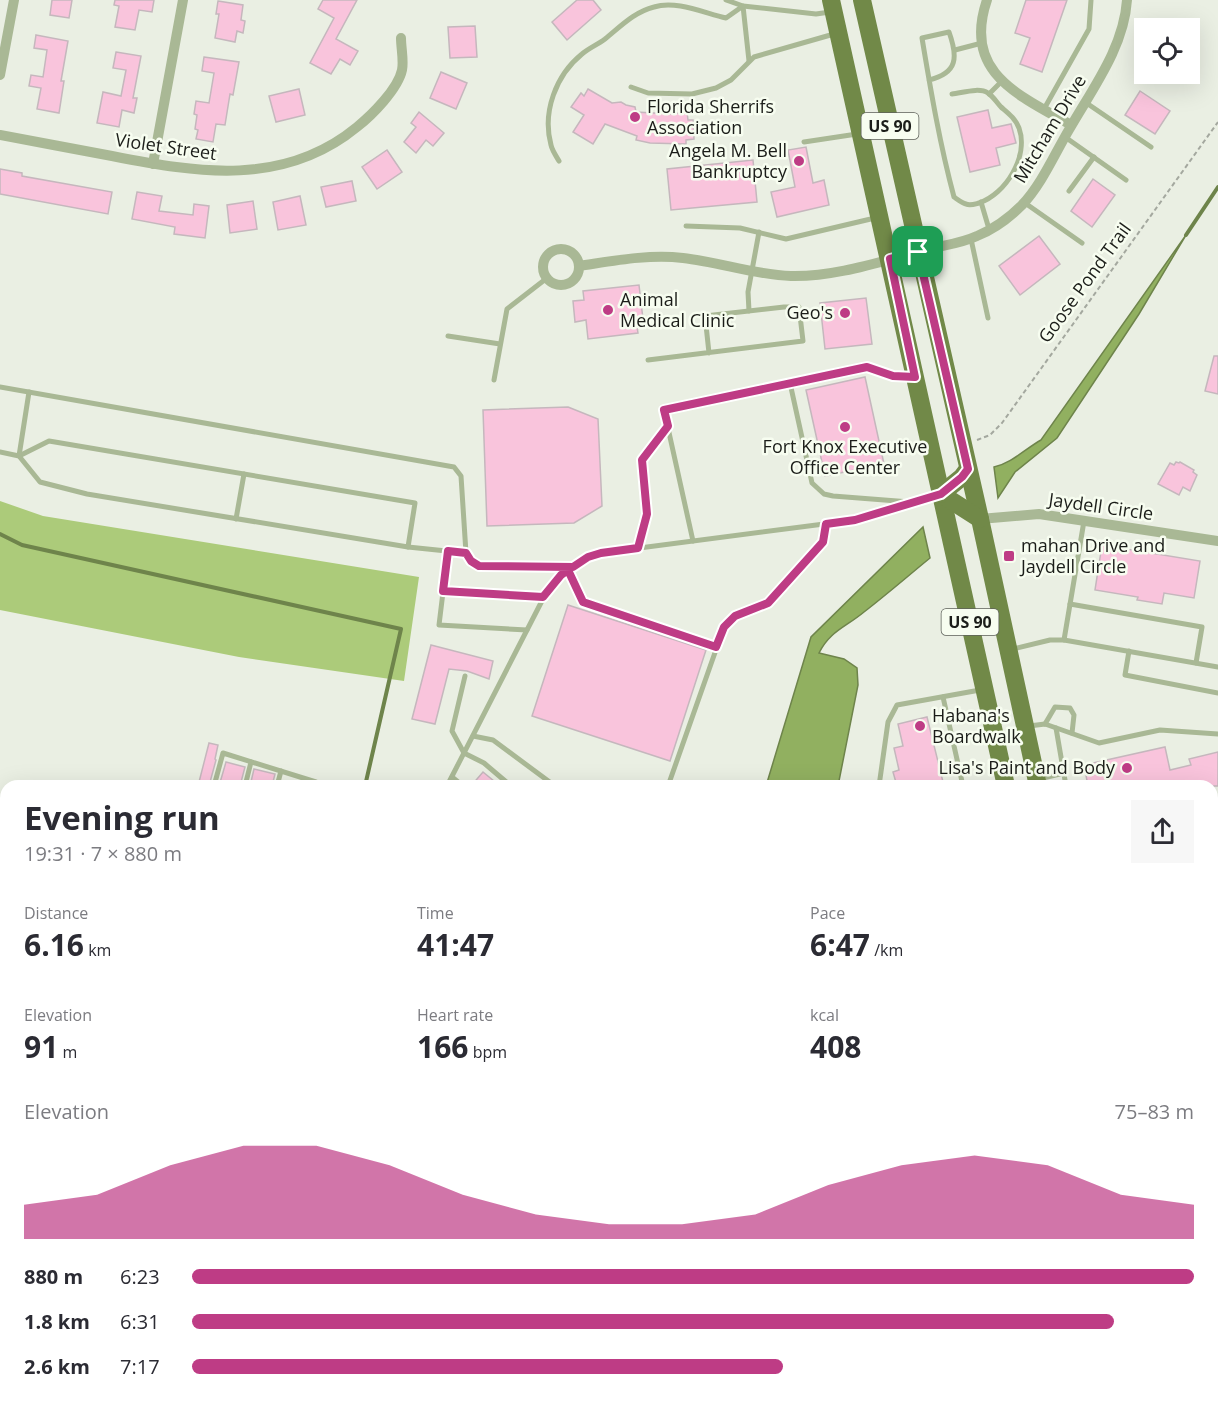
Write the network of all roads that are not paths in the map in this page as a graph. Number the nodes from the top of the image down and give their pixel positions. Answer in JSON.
{"nodes":[{"id":1,"x":14,"y":0,"type":"edge"},
{"id":2,"x":183,"y":0,"type":"edge"},
{"id":3,"x":726,"y":0,"type":"edge"},
{"id":4,"x":862,"y":0,"type":"edge"},
{"id":5,"x":987,"y":0,"type":"edge"},
{"id":6,"x":1091,"y":0,"type":"edge"},
{"id":7,"x":1127,"y":0,"type":"edge"},
{"id":8,"x":832,"y":5,"type":"edge"},
{"id":9,"x":742,"y":6,"type":"junction"},
{"id":10,"x":839,"y":33,"type":"junction"},
{"id":11,"x":401,"y":38,"type":"dead end"},
{"id":12,"x":982,"y":43,"type":"junction"},
{"id":13,"x":955,"y":50,"type":"junction"},
{"id":14,"x":749,"y":61,"type":"junction"},
{"id":15,"x":0,"y":75,"type":"edge"},
{"id":16,"x":929,"y":80,"type":"junction"},
{"id":17,"x":1001,"y":82,"type":"junction"},
{"id":18,"x":632,"y":87,"type":"dead end"},
{"id":19,"x":952,"y":94,"type":"dead end"},
{"id":20,"x":989,"y":94,"type":"junction"},
{"id":21,"x":1085,"y":102,"type":"junction"},
{"id":22,"x":1044,"y":110,"type":"junction"},
{"id":23,"x":1071,"y":126,"type":"junction"},
{"id":24,"x":861,"y":133,"type":"junction"},
{"id":25,"x":0,"y":135,"type":"edge"},
{"id":26,"x":1065,"y":137,"type":"junction"},
{"id":27,"x":804,"y":142,"type":"dead end"},
{"id":28,"x":1151,"y":147,"type":"dead end"},
{"id":29,"x":1094,"y":157,"type":"junction"},
{"id":30,"x":559,"y":161,"type":"dead end"},
{"id":31,"x":153,"y":164,"type":"junction"},
{"id":32,"x":1126,"y":180,"type":"dead end"},
{"id":33,"x":1069,"y":191,"type":"dead end"},
{"id":34,"x":981,"y":202,"type":"junction"},
{"id":35,"x":1024,"y":203,"type":"junction"},
{"id":36,"x":880,"y":217,"type":"junction"},
{"id":37,"x":686,"y":226,"type":"dead end"},
{"id":38,"x":990,"y":230,"type":"junction"},
{"id":39,"x":759,"y":232,"type":"junction"},
{"id":40,"x":971,"y":238,"type":"junction"},
{"id":41,"x":1082,"y":243,"type":"dead end"},
{"id":42,"x":918,"y":252,"type":"junction"},
{"id":43,"x":890,"y":259,"type":"junction"},
{"id":44,"x":579,"y":266,"type":"junction"},
{"id":45,"x":752,"y":271,"type":"junction"},
{"id":46,"x":547,"y":279,"type":"junction"},
{"id":47,"x":749,"y":311,"type":"junction"},
{"id":48,"x":988,"y":318,"type":"dead end"},
{"id":49,"x":448,"y":336,"type":"dead end"},
{"id":50,"x":500,"y":344,"type":"junction"},
{"id":51,"x":709,"y":352,"type":"junction"},
{"id":52,"x":648,"y":360,"type":"dead end"},
{"id":53,"x":915,"y":377,"type":"junction"},
{"id":54,"x":494,"y":380,"type":"dead end"},
{"id":55,"x":790,"y":383,"type":"junction"},
{"id":56,"x":0,"y":387,"type":"edge"},
{"id":57,"x":29,"y":392,"type":"junction"},
{"id":58,"x":668,"y":426,"type":"junction"},
{"id":59,"x":0,"y":452,"type":"edge"},
{"id":60,"x":19,"y":456,"type":"junction"},
{"id":61,"x":968,"y":469,"type":"junction"},
{"id":62,"x":244,"y":474,"type":"junction"},
{"id":63,"x":941,"y":494,"type":"junction"},
{"id":64,"x":914,"y":502,"type":"junction"},
{"id":65,"x":236,"y":519,"type":"junction"},
{"id":66,"x":980,"y":519,"type":"junction"},
{"id":67,"x":1084,"y":521,"type":"junction"},
{"id":68,"x":826,"y":524,"type":"junction"},
{"id":69,"x":693,"y":541,"type":"junction"},
{"id":70,"x":1218,"y":541,"type":"edge"},
{"id":71,"x":408,"y":547,"type":"junction"},
{"id":72,"x":638,"y":548,"type":"junction"},
{"id":73,"x":448,"y":551,"type":"junction"},
{"id":74,"x":466,"y":553,"type":"junction"},
{"id":75,"x":570,"y":568,"type":"junction"},
{"id":76,"x":443,"y":591,"type":"junction"},
{"id":77,"x":543,"y":597,"type":"junction"},
{"id":78,"x":1070,"y":604,"type":"junction"},
{"id":79,"x":527,"y":630,"type":"junction"},
{"id":80,"x":1064,"y":640,"type":"junction"},
{"id":81,"x":716,"y":647,"type":"junction"},
{"id":82,"x":1008,"y":650,"type":"junction"},
{"id":83,"x":1129,"y":651,"type":"junction"},
{"id":84,"x":1196,"y":663,"type":"junction"},
{"id":85,"x":1218,"y":666,"type":"edge"},
{"id":86,"x":465,"y":675,"type":"dead end"},
{"id":87,"x":984,"y":689,"type":"junction"},
{"id":88,"x":1218,"y":693,"type":"edge"},
{"id":89,"x":943,"y":697,"type":"junction"},
{"id":90,"x":1045,"y":724,"type":"junction"},
{"id":91,"x":1025,"y":727,"type":"junction"},
{"id":92,"x":1056,"y":728,"type":"junction"},
{"id":93,"x":1072,"y":734,"type":"junction"},
{"id":94,"x":1218,"y":734,"type":"edge"},
{"id":95,"x":473,"y":736,"type":"junction"},
{"id":96,"x":464,"y":753,"type":"junction"},
{"id":97,"x":251,"y":762,"type":"junction"},
{"id":98,"x":281,"y":771,"type":"junction"},
{"id":99,"x":1064,"y":773,"type":"junction"},
{"id":100,"x":452,"y":777,"type":"junction"},
{"id":101,"x":216,"y":780,"type":"edge"},
{"id":102,"x":246,"y":780,"type":"edge"},
{"id":103,"x":279,"y":780,"type":"edge"},
{"id":104,"x":310,"y":780,"type":"edge"},
{"id":105,"x":450,"y":780,"type":"edge"},
{"id":106,"x":456,"y":780,"type":"edge"},
{"id":107,"x":504,"y":780,"type":"edge"},
{"id":108,"x":547,"y":780,"type":"edge"},
{"id":109,"x":670,"y":780,"type":"edge"},
{"id":110,"x":880,"y":780,"type":"edge"},
{"id":111,"x":962,"y":780,"type":"edge"},
{"id":112,"x":1005,"y":780,"type":"edge"},
{"id":113,"x":1036,"y":780,"type":"edge"},
{"id":114,"x":1045,"y":780,"type":"edge"},
{"id":115,"x":1065,"y":780,"type":"edge"}],
"edges":[{"from":1,"to":15,"type":"street"},
{"from":2,"to":31,"type":"street"},
{"from":3,"to":9,"type":"lane"},
{"from":4,"to":42,"type":"main road","number":"US 90"},
{"from":5,"to":12,"type":"street"},
{"from":6,"to":22,"type":"lane"},
{"from":7,"to":21,"type":"street","name":"Mitcham Drive"},
{"from":8,"to":9,"type":"lane"},
{"from":8,"to":10,"type":"main road","number":"US 90"},
{"from":9,"to":14,"type":"lane"},
{"from":9,"to":30,"type":"lane"},
{"from":10,"to":14,"type":"lane"},
{"from":10,"to":24,"type":"main road","number":"US 90"},
{"from":11,"to":31,"type":"street","name":"Violet Street"},
{"from":12,"to":13,"type":"lane"},
{"from":12,"to":17,"type":"street"},
{"from":13,"to":16,"type":"lane"},
{"from":13,"to":16,"type":"lane"},
{"from":14,"to":18,"type":"lane"},
{"from":16,"to":34,"type":"lane"},
{"from":17,"to":20,"type":"lane"},
{"from":17,"to":22,"type":"street"},
{"from":19,"to":20,"type":"lane"},
{"from":20,"to":34,"type":"lane"},
{"from":21,"to":23,"type":"street","name":"Mitcham Drive"},
{"from":21,"to":28,"type":"lane"},
{"from":22,"to":23,"type":"street"},
{"from":23,"to":26,"type":"street","name":"Mitcham Drive"},
{"from":24,"to":27,"type":"lane"},
{"from":24,"to":36,"type":"main road","number":"US 90"},
{"from":25,"to":31,"type":"street","name":"Violet Street"},
{"from":26,"to":29,"type":"lane"},
{"from":26,"to":35,"type":"street","name":"Mitcham Drive"},
{"from":29,"to":32,"type":"lane"},
{"from":29,"to":33,"type":"lane"},
{"from":34,"to":38,"type":"lane"},
{"from":35,"to":38,"type":"street","name":"Mitcham Drive"},
{"from":35,"to":41,"type":"lane"},
{"from":36,"to":39,"type":"lane"},
{"from":36,"to":43,"type":"main road","number":"US 90"},
{"from":37,"to":39,"type":"lane"},
{"from":38,"to":40,"type":"street","name":"Mitcham Drive"},
{"from":39,"to":45,"type":"lane"},
{"from":40,"to":42,"type":"street","name":"Mitcham Drive"},
{"from":40,"to":48,"type":"lane"},
{"from":42,"to":43,"type":"street","name":"Mitcham Drive"},
{"from":42,"to":61,"type":"main road","number":"US 90"},
{"from":43,"to":45,"type":"street","name":"Mitcham Drive"},
{"from":43,"to":53,"type":"main road","number":"US 90"},
{"from":44,"to":45,"type":"street","name":"Mitcham Drive"},
{"from":44,"to":46,"type":"street"},
{"from":44,"to":46,"type":"street"},
{"from":45,"to":47,"type":"lane"},
{"from":46,"to":50,"type":"lane"},
{"from":47,"to":51,"type":"lane"},
{"from":47,"to":51,"type":"lane"},
{"from":49,"to":50,"type":"lane"},
{"from":50,"to":54,"type":"lane"},
{"from":51,"to":52,"type":"lane"},
{"from":53,"to":55,"type":"lane"},
{"from":53,"to":63,"type":"main road","number":"US 90"},
{"from":55,"to":58,"type":"lane"},
{"from":55,"to":64,"type":"lane"},
{"from":56,"to":57,"type":"lane"},
{"from":57,"to":60,"type":"lane"},
{"from":57,"to":74,"type":"lane"},
{"from":58,"to":69,"type":"lane"},
{"from":58,"to":72,"type":"lane"},
{"from":59,"to":60,"type":"lane"},
{"from":60,"to":62,"type":"lane"},
{"from":60,"to":65,"type":"lane"},
{"from":61,"to":63,"type":"main road"},
{"from":61,"to":66,"type":"main road","number":"US 90"},
{"from":62,"to":65,"type":"lane"},
{"from":62,"to":71,"type":"lane"},
{"from":63,"to":64,"type":"lane"},
{"from":63,"to":66,"type":"main road"},
{"from":63,"to":87,"type":"main road","number":"US 90"},
{"from":64,"to":68,"type":"lane"},
{"from":65,"to":71,"type":"lane"},
{"from":66,"to":67,"type":"street","name":"Jaydell Circle"},
{"from":66,"to":82,"type":"main road","number":"US 90"},
{"from":67,"to":70,"type":"street","name":"Jaydell Circle"},
{"from":67,"to":78,"type":"lane"},
{"from":68,"to":69,"type":"lane"},
{"from":68,"to":81,"type":"lane"},
{"from":69,"to":72,"type":"lane"},
{"from":71,"to":73,"type":"lane"},
{"from":72,"to":75,"type":"lane"},
{"from":73,"to":74,"type":"lane"},
{"from":73,"to":76,"type":"lane"},
{"from":74,"to":75,"type":"lane"},
{"from":75,"to":77,"type":"lane"},
{"from":75,"to":81,"type":"lane"},
{"from":76,"to":77,"type":"lane"},
{"from":76,"to":79,"type":"lane"},
{"from":77,"to":79,"type":"lane"},
{"from":78,"to":80,"type":"lane"},
{"from":78,"to":84,"type":"lane"},
{"from":79,"to":95,"type":"lane"},
{"from":80,"to":82,"type":"lane"},
{"from":80,"to":83,"type":"lane"},
{"from":81,"to":109,"type":"lane"},
{"from":82,"to":91,"type":"main road","number":"US 90"},
{"from":83,"to":84,"type":"lane"},
{"from":83,"to":88,"type":"lane"},
{"from":84,"to":85,"type":"lane"},
{"from":86,"to":96,"type":"lane"},
{"from":87,"to":89,"type":"lane"},
{"from":87,"to":112,"type":"main road","number":"US 90"},
{"from":89,"to":110,"type":"lane"},
{"from":89,"to":111,"type":"lane"},
{"from":90,"to":91,"type":"lane"},
{"from":90,"to":92,"type":"lane"},
{"from":90,"to":93,"type":"lane"},
{"from":91,"to":113,"type":"main road","number":"US 90"},
{"from":92,"to":93,"type":"lane"},
{"from":92,"to":99,"type":"lane"},
{"from":93,"to":94,"type":"lane"},
{"from":95,"to":96,"type":"lane"},
{"from":95,"to":108,"type":"lane"},
{"from":96,"to":100,"type":"lane"},
{"from":96,"to":107,"type":"lane"},
{"from":97,"to":98,"type":"lane"},
{"from":97,"to":101,"type":"lane"},
{"from":97,"to":102,"type":"lane"},
{"from":98,"to":103,"type":"lane"},
{"from":98,"to":104,"type":"lane"},
{"from":99,"to":114,"type":"lane"},
{"from":99,"to":115,"type":"lane"},
{"from":100,"to":105,"type":"lane"},
{"from":100,"to":106,"type":"lane"}]}
